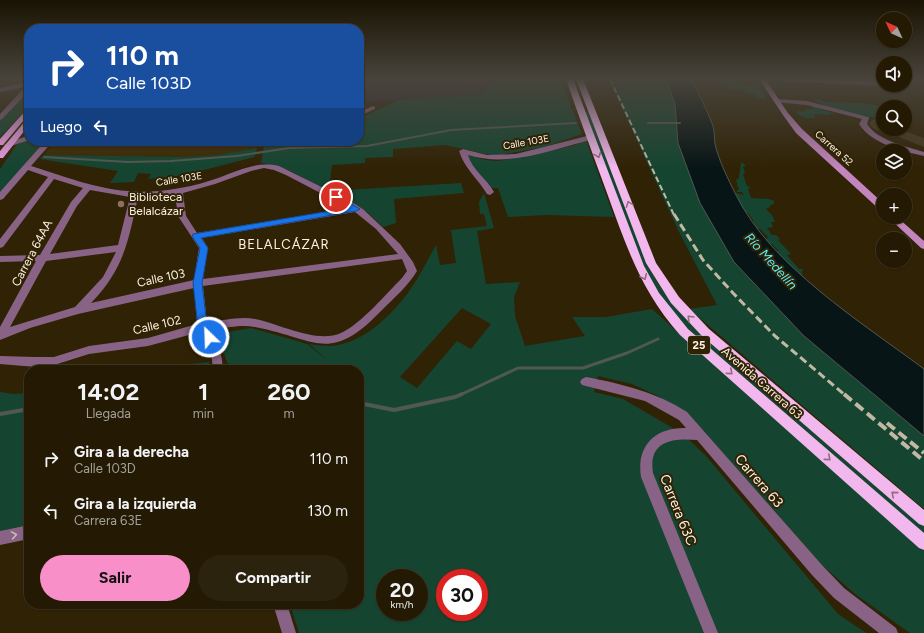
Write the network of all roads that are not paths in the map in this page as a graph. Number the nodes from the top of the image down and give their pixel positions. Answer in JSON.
{"nodes":[{"id":1,"x":9,"y":109,"type":"edge"},
{"id":2,"x":581,"y":109,"type":"edge"},
{"id":3,"x":591,"y":109,"type":"edge"},
{"id":4,"x":782,"y":109,"type":"edge"},
{"id":5,"x":805,"y":109,"type":"edge"},
{"id":6,"x":814,"y":109,"type":"edge"},
{"id":7,"x":830,"y":109,"type":"edge"},
{"id":8,"x":24,"y":116,"type":"edge"},
{"id":9,"x":0,"y":118,"type":"edge"},
{"id":10,"x":24,"y":126,"type":"edge"},
{"id":11,"x":21,"y":129,"type":"junction"},
{"id":12,"x":24,"y":132,"type":"edge"},
{"id":13,"x":591,"y":137,"type":"junction"},
{"id":14,"x":24,"y":138,"type":"edge"},
{"id":15,"x":0,"y":143,"type":"edge"},
{"id":16,"x":8,"y":145,"type":"junction"},
{"id":17,"x":45,"y":146,"type":"edge"},
{"id":18,"x":924,"y":154,"type":"edge"},
{"id":19,"x":0,"y":156,"type":"edge"},
{"id":20,"x":26,"y":167,"type":"junction"},
{"id":21,"x":53,"y":175,"type":"junction"},
{"id":22,"x":89,"y":187,"type":"junction"},
{"id":23,"x":179,"y":190,"type":"junction"},
{"id":24,"x":490,"y":192,"type":"dead end"},
{"id":25,"x":135,"y":195,"type":"junction"},
{"id":26,"x":0,"y":197,"type":"edge"},
{"id":27,"x":876,"y":202,"type":"edge"},
{"id":28,"x":356,"y":209,"type":"junction"},
{"id":29,"x":900,"y":224,"type":"edge"},
{"id":30,"x":196,"y":236,"type":"junction"},
{"id":31,"x":923,"y":243,"type":"edge"},
{"id":32,"x":0,"y":245,"type":"edge"},
{"id":33,"x":122,"y":248,"type":"junction"},
{"id":34,"x":404,"y":256,"type":"junction"},
{"id":35,"x":43,"y":258,"type":"junction"},
{"id":36,"x":0,"y":259,"type":"edge"},
{"id":37,"x":198,"y":283,"type":"junction"},
{"id":38,"x":78,"y":310,"type":"junction"},
{"id":39,"x":202,"y":327,"type":"junction"},
{"id":40,"x":0,"y":336,"type":"edge"},
{"id":41,"x":0,"y":360,"type":"edge"},
{"id":42,"x":218,"y":365,"type":"edge"},
{"id":43,"x":586,"y":382,"type":"dead end"},
{"id":44,"x":698,"y":435,"type":"junction"},
{"id":45,"x":924,"y":520,"type":"edge"},
{"id":46,"x":24,"y":533,"type":"edge"},
{"id":47,"x":0,"y":538,"type":"edge"},
{"id":48,"x":924,"y":543,"type":"edge"},
{"id":49,"x":282,"y":609,"type":"edge"},
{"id":50,"x":289,"y":633,"type":"edge"},
{"id":51,"x":711,"y":633,"type":"edge"},
{"id":52,"x":891,"y":633,"type":"edge"}],
"edges":[{"from":1,"to":9,"type":"street"},
{"from":2,"to":13,"type":"highway","name":"Avenida Carrera 63","number":"25"},
{"from":45,"to":3,"type":"highway","name":"Avenida Carrera 63","number":"25","one_way":true},
{"from":4,"to":27,"type":"main road","name":"Carrera 52"},
{"from":5,"to":6,"type":"street"},
{"from":7,"to":18,"type":"street"},
{"from":8,"to":15,"type":"main road"},
{"from":10,"to":11,"type":"main road"},
{"from":11,"to":12,"type":"street"},
{"from":11,"to":16,"type":"main road"},
{"from":13,"to":24,"type":"street","name":"Calle 103E"},
{"from":13,"to":48,"type":"highway","name":"Avenida Carrera 63","number":"25","one_way":true},
{"from":14,"to":16,"type":"street"},
{"from":16,"to":19,"type":"main road"},
{"from":17,"to":20,"type":"street"},
{"from":20,"to":21,"type":"street","name":"Calle 103E"},
{"from":20,"to":26,"type":"street"},
{"from":21,"to":22,"type":"street","name":"Calle 103E"},
{"from":21,"to":32,"type":"street"},
{"from":22,"to":25,"type":"street","name":"Calle 103E"},
{"from":22,"to":35,"type":"street","name":"Carrera 64AA"},
{"from":23,"to":25,"type":"street","name":"Calle 103E"},
{"from":23,"to":28,"type":"street","name":"Calle 103E"},
{"from":23,"to":30,"type":"street"},
{"from":25,"to":33,"type":"street"},
{"from":28,"to":30,"type":"street"},
{"from":28,"to":34,"type":"street"},
{"from":29,"to":31,"type":"main road"},
{"from":30,"to":37,"type":"street"},
{"from":33,"to":35,"type":"street"},
{"from":33,"to":38,"type":"street"},
{"from":34,"to":37,"type":"street","name":"Calle 103"},
{"from":34,"to":39,"type":"street","name":"Calle 102"},
{"from":35,"to":36,"type":"street"},
{"from":35,"to":40,"type":"street","name":"Carrera 64AA"},
{"from":37,"to":38,"type":"street","name":"Calle 103"},
{"from":37,"to":39,"type":"street"},
{"from":38,"to":40,"type":"street","name":"Calle 103"},
{"from":39,"to":41,"type":"street","name":"Calle 102"},
{"from":39,"to":42,"type":"street"},
{"from":43,"to":44,"type":"street","name":"Carrera 63"},
{"from":44,"to":51,"type":"street","name":"Carrera 63C"},
{"from":44,"to":52,"type":"street","name":"Carrera 63"},
{"from":47,"to":46,"type":"street","one_way":true},
{"from":49,"to":50,"type":"street"}]}
